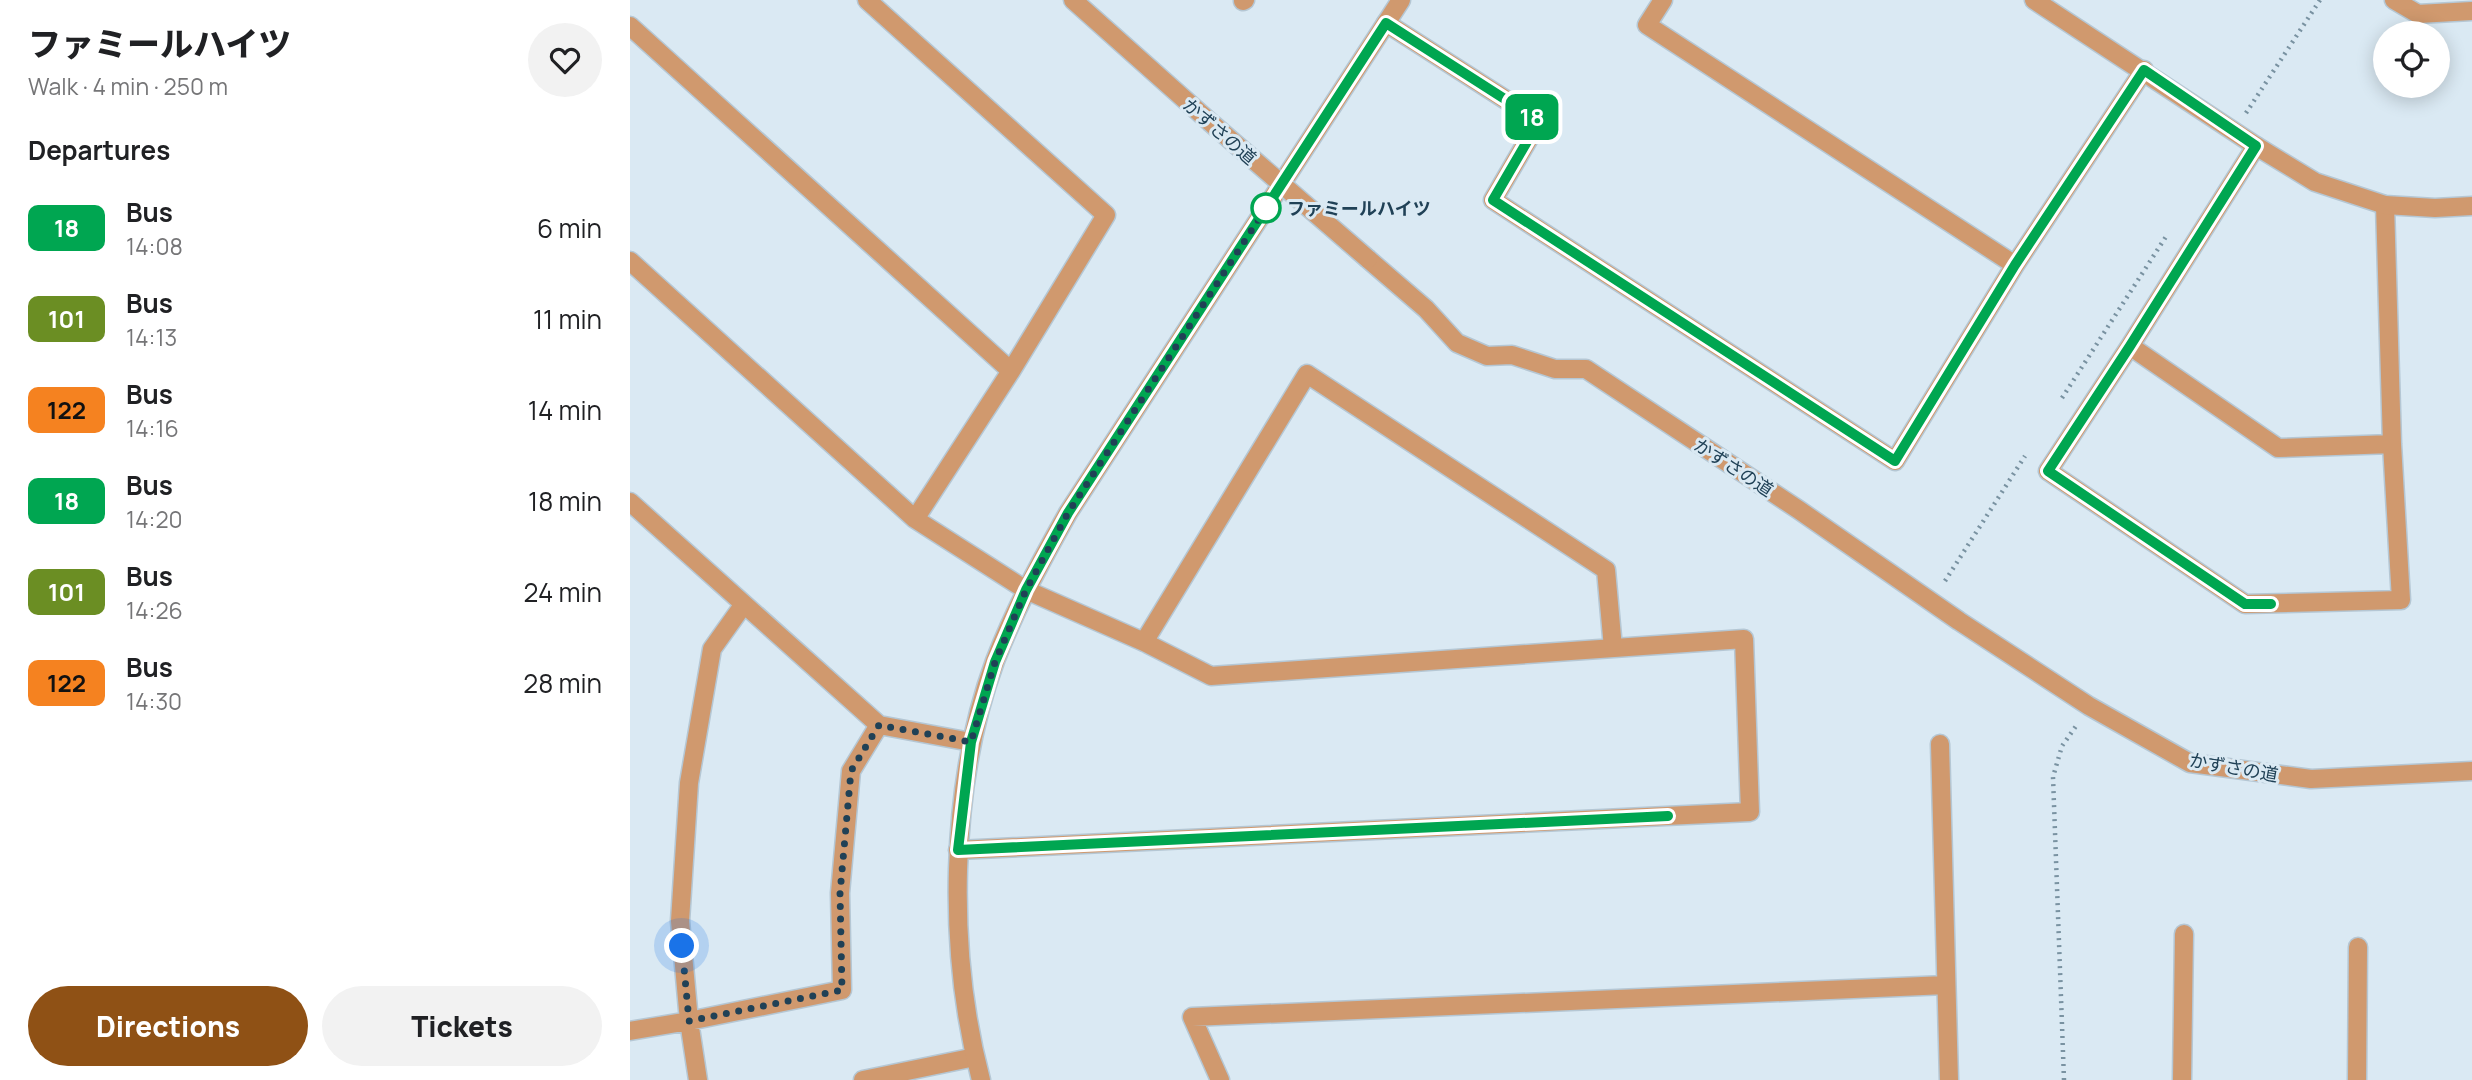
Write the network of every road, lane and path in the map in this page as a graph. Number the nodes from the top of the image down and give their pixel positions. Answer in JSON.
{"nodes":[{"id":1,"x":867,"y":0,"type":"edge"},
{"id":2,"x":1073,"y":0,"type":"edge"},
{"id":3,"x":1401,"y":0,"type":"edge"},
{"id":4,"x":1662,"y":0,"type":"edge"},
{"id":5,"x":2034,"y":0,"type":"edge"},
{"id":6,"x":2320,"y":0,"type":"edge"},
{"id":7,"x":2394,"y":0,"type":"edge"},
{"id":8,"x":2472,"y":11,"type":"edge"},
{"id":9,"x":1386,"y":23,"type":"junction"},
{"id":10,"x":630,"y":26,"type":"edge"},
{"id":11,"x":2144,"y":70,"type":"junction"},
{"id":12,"x":2234,"y":131,"type":"junction"},
{"id":13,"x":2256,"y":146,"type":"junction"},
{"id":14,"x":2385,"y":205,"type":"junction"},
{"id":15,"x":2472,"y":206,"type":"edge"},
{"id":16,"x":2173,"y":225,"type":"dead end"},
{"id":17,"x":630,"y":261,"type":"edge"},
{"id":18,"x":2015,"y":265,"type":"junction"},
{"id":19,"x":2130,"y":346,"type":"junction"},
{"id":20,"x":1011,"y":372,"type":"junction"},
{"id":21,"x":2060,"y":402,"type":"dead end"},
{"id":22,"x":2392,"y":444,"type":"junction"},
{"id":23,"x":2030,"y":449,"type":"dead end"},
{"id":24,"x":630,"y":502,"type":"edge"},
{"id":25,"x":915,"y":519,"type":"junction"},
{"id":26,"x":1026,"y":590,"type":"junction"},
{"id":27,"x":1931,"y":602,"type":"junction"},
{"id":28,"x":744,"y":604,"type":"junction"},
{"id":29,"x":1144,"y":642,"type":"junction"},
{"id":30,"x":1613,"y":648,"type":"junction"},
{"id":31,"x":2089,"y":706,"type":"junction"},
{"id":32,"x":879,"y":725,"type":"junction"},
{"id":33,"x":971,"y":742,"type":"junction"},
{"id":34,"x":1940,"y":744,"type":"dead end"},
{"id":35,"x":2472,"y":771,"type":"edge"},
{"id":36,"x":958,"y":850,"type":"junction"},
{"id":37,"x":2184,"y":934,"type":"dead end"},
{"id":38,"x":2358,"y":947,"type":"dead end"},
{"id":39,"x":1946,"y":985,"type":"junction"},
{"id":40,"x":689,"y":1021,"type":"junction"},
{"id":41,"x":630,"y":1031,"type":"edge"},
{"id":42,"x":975,"y":1057,"type":"junction"},
{"id":43,"x":698,"y":1080,"type":"edge"},
{"id":44,"x":863,"y":1080,"type":"edge"},
{"id":45,"x":981,"y":1080,"type":"edge"},
{"id":46,"x":1220,"y":1080,"type":"edge"},
{"id":47,"x":1949,"y":1080,"type":"edge"},
{"id":48,"x":2064,"y":1080,"type":"edge"},
{"id":49,"x":2182,"y":1080,"type":"edge"},
{"id":50,"x":2357,"y":1080,"type":"edge"}],
"edges":[{"from":1,"to":20,"type":"street"},
{"from":2,"to":27,"type":"street","name":"かずさの道","bridge":true},
{"from":3,"to":9,"type":"street"},
{"from":4,"to":18,"type":"street"},
{"from":5,"to":11,"type":"street"},
{"from":6,"to":12,"type":"path"},
{"from":7,"to":8,"type":"street"},
{"from":9,"to":18,"type":"street"},
{"from":9,"to":26,"type":"street"},
{"from":10,"to":20,"type":"street"},
{"from":11,"to":12,"type":"street"},
{"from":11,"to":18,"type":"street"},
{"from":12,"to":13,"type":"street"},
{"from":13,"to":14,"type":"street"},
{"from":13,"to":19,"type":"street"},
{"from":14,"to":15,"type":"street"},
{"from":14,"to":22,"type":"street"},
{"from":16,"to":21,"type":"path"},
{"from":17,"to":25,"type":"street"},
{"from":19,"to":22,"type":"street"},
{"from":19,"to":22,"type":"street"},
{"from":20,"to":25,"type":"street"},
{"from":23,"to":27,"type":"path"},
{"from":24,"to":28,"type":"street"},
{"from":25,"to":26,"type":"street"},
{"from":26,"to":29,"type":"street"},
{"from":26,"to":33,"type":"street"},
{"from":27,"to":31,"type":"street","name":"かずさの道"},
{"from":28,"to":32,"type":"street"},
{"from":28,"to":40,"type":"street"},
{"from":29,"to":30,"type":"street"},
{"from":29,"to":30,"type":"street"},
{"from":30,"to":36,"type":"street"},
{"from":31,"to":35,"type":"street","name":"かずさの道"},
{"from":31,"to":48,"type":"path"},
{"from":32,"to":33,"type":"street"},
{"from":32,"to":40,"type":"street"},
{"from":33,"to":36,"type":"street"},
{"from":34,"to":39,"type":"street"},
{"from":36,"to":42,"type":"street"},
{"from":37,"to":49,"type":"street"},
{"from":38,"to":50,"type":"street"},
{"from":39,"to":46,"type":"street"},
{"from":39,"to":47,"type":"street"},
{"from":40,"to":41,"type":"street"},
{"from":40,"to":43,"type":"street"},
{"from":42,"to":44,"type":"street"},
{"from":42,"to":45,"type":"street"}]}
